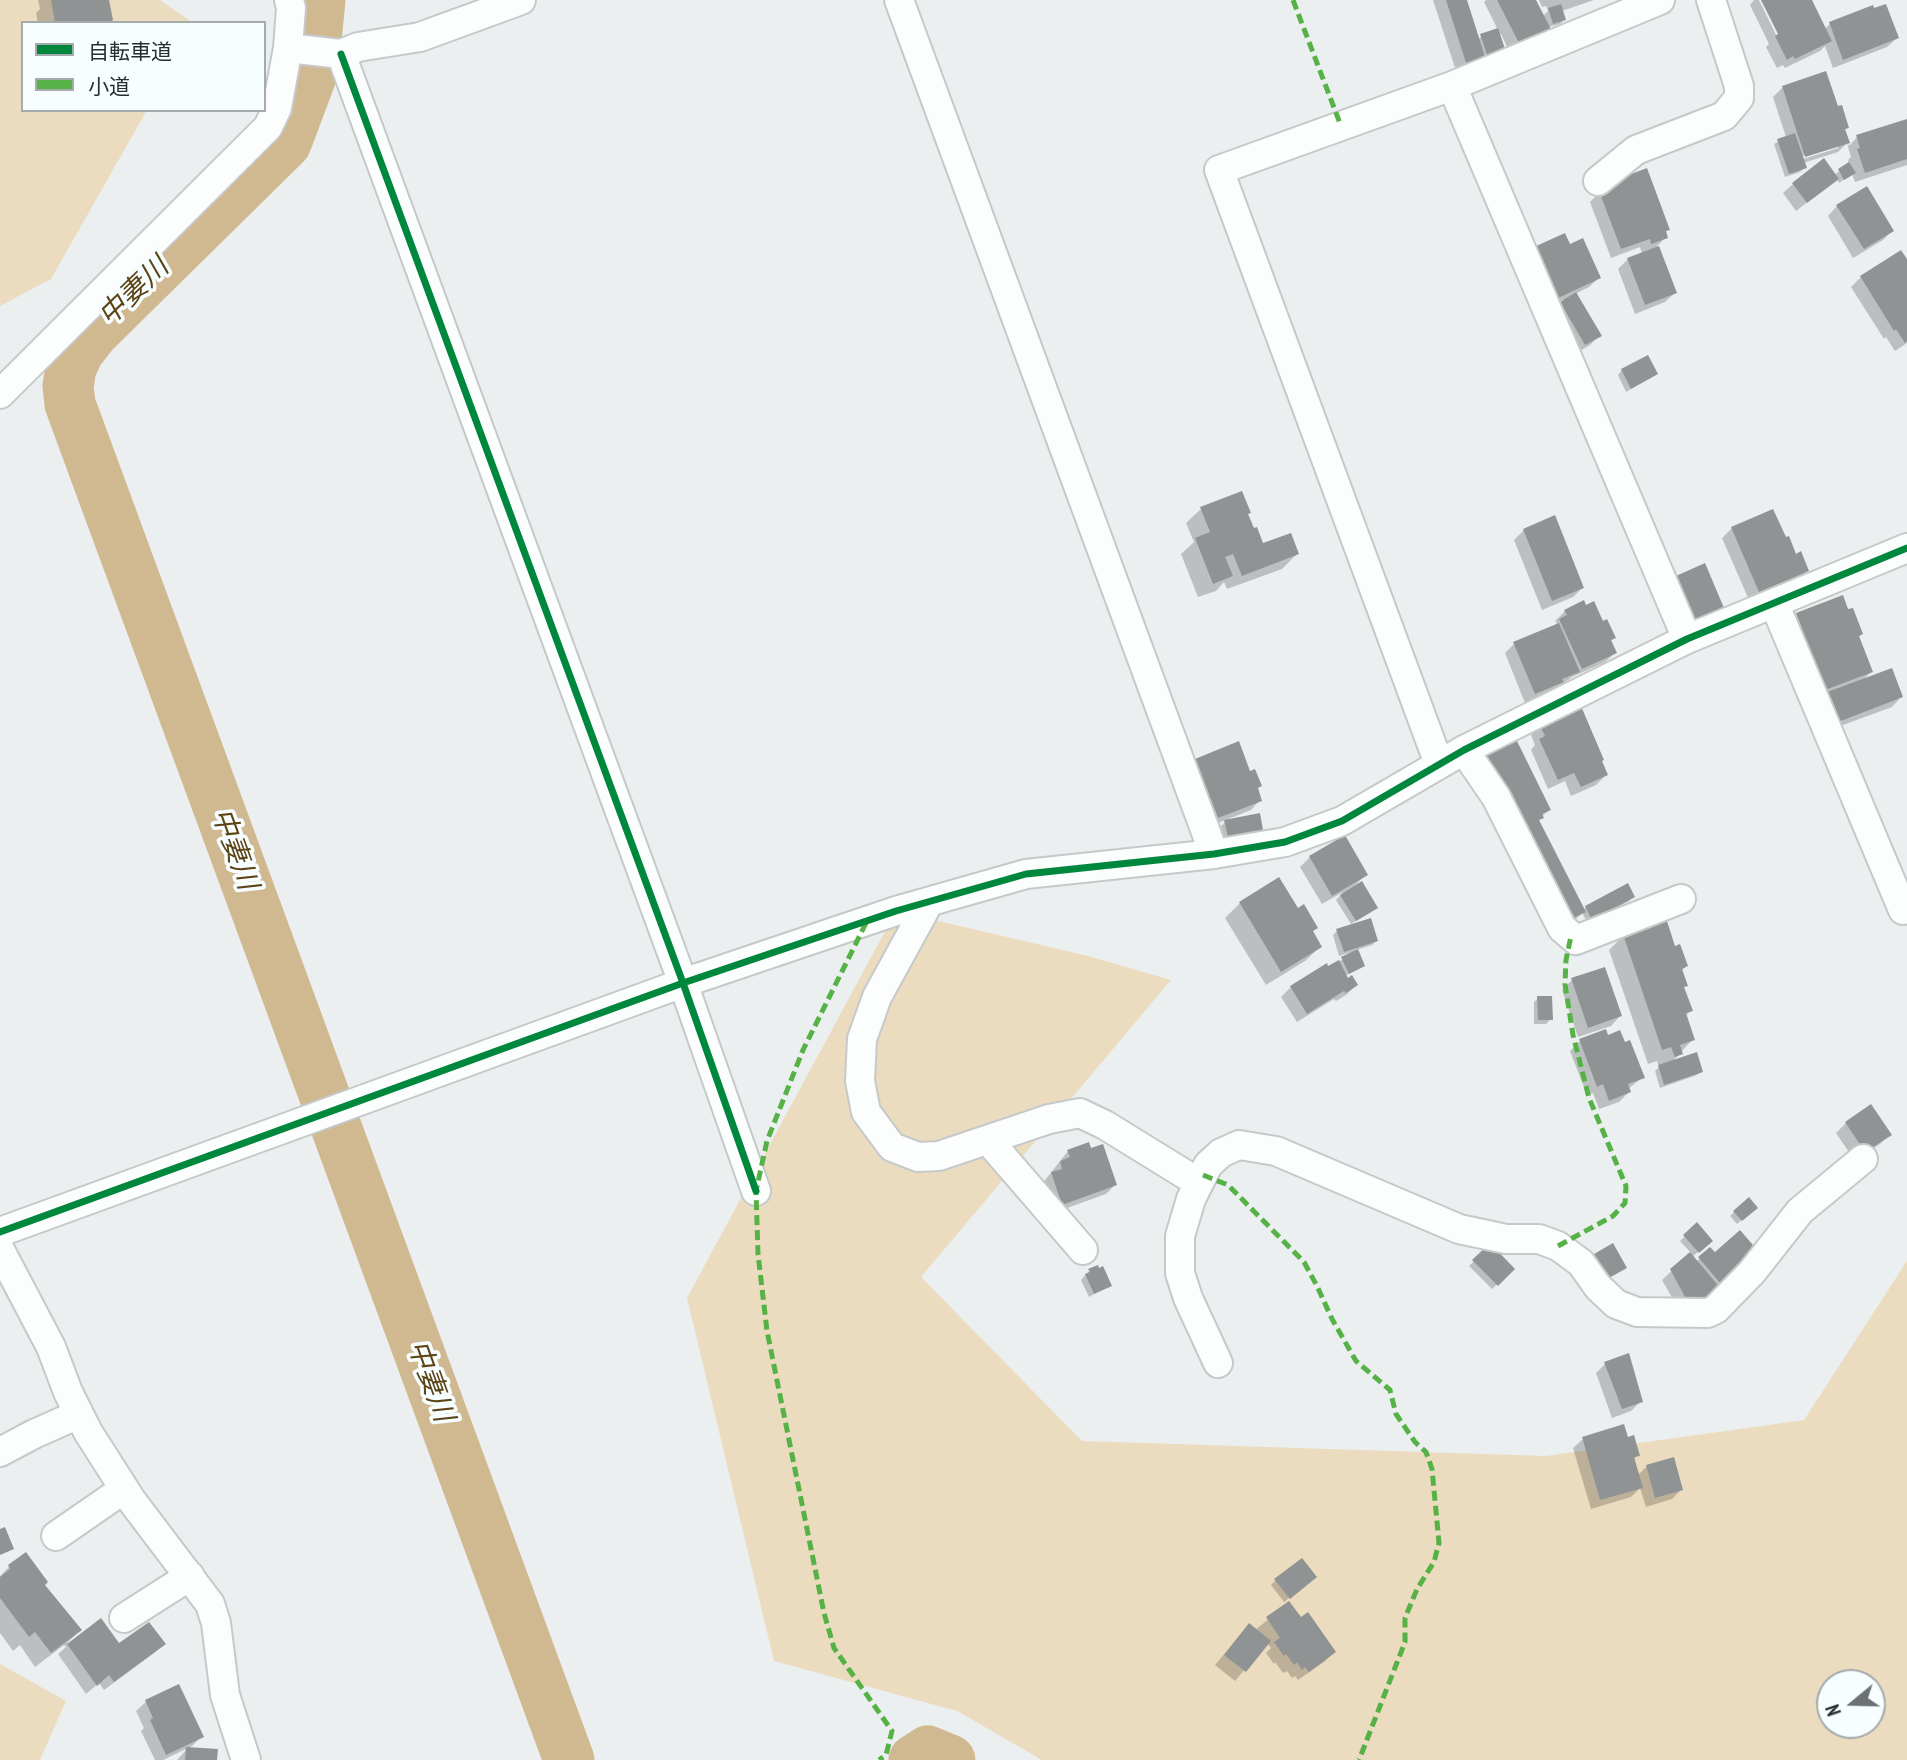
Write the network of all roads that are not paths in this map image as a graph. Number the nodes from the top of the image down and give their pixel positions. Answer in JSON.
{"nodes":[{"id":1,"x":289,"y":0,"type":"edge"},
{"id":2,"x":521,"y":0,"type":"edge"},
{"id":3,"x":899,"y":0,"type":"edge"},
{"id":4,"x":1660,"y":0,"type":"edge"},
{"id":5,"x":1711,"y":0,"type":"edge"},
{"id":6,"x":313,"y":51,"type":"junction"},
{"id":7,"x":1452,"y":86,"type":"junction"},
{"id":8,"x":1598,"y":181,"type":"dead end"},
{"id":9,"x":0,"y":394,"type":"edge"},
{"id":10,"x":1907,"y":548,"type":"edge"},
{"id":11,"x":1774,"y":603,"type":"junction"},
{"id":12,"x":1687,"y":639,"type":"junction"},
{"id":13,"x":1464,"y":750,"type":"junction"},
{"id":14,"x":1439,"y":764,"type":"junction"},
{"id":15,"x":1214,"y":854,"type":"junction"},
{"id":16,"x":1681,"y":899,"type":"dead end"},
{"id":17,"x":929,"y":902,"type":"junction"},
{"id":18,"x":1903,"y":910,"type":"dead end"},
{"id":19,"x":683,"y":983,"type":"junction"},
{"id":20,"x":988,"y":1140,"type":"junction"},
{"id":21,"x":1863,"y":1160,"type":"dead end"},
{"id":22,"x":1199,"y":1183,"type":"junction"},
{"id":23,"x":756,"y":1191,"type":"dead end"},
{"id":24,"x":0,"y":1232,"type":"edge"},
{"id":25,"x":0,"y":1250,"type":"edge"},
{"id":26,"x":1083,"y":1250,"type":"dead end"},
{"id":27,"x":1218,"y":1363,"type":"dead end"},
{"id":28,"x":79,"y":1414,"type":"junction"},
{"id":29,"x":0,"y":1452,"type":"edge"},
{"id":30,"x":124,"y":1489,"type":"junction"},
{"id":31,"x":57,"y":1536,"type":"dead end"},
{"id":32,"x":190,"y":1576,"type":"junction"},
{"id":33,"x":124,"y":1618,"type":"dead end"},
{"id":34,"x":246,"y":1760,"type":"edge"}],
"edges":[{"from":1,"to":6,"type":"street"},
{"from":2,"to":6,"type":"street"},
{"from":3,"to":15,"type":"street"},
{"from":4,"to":7,"type":"street"},
{"from":5,"to":8,"type":"street"},
{"from":6,"to":9,"type":"street"},
{"from":6,"to":19,"type":"street"},
{"from":7,"to":12,"type":"street"},
{"from":7,"to":14,"type":"street"},
{"from":10,"to":11,"type":"street"},
{"from":11,"to":12,"type":"street"},
{"from":11,"to":18,"type":"street"},
{"from":12,"to":13,"type":"street"},
{"from":13,"to":14,"type":"street"},
{"from":13,"to":16,"type":"street"},
{"from":14,"to":15,"type":"street"},
{"from":15,"to":17,"type":"street"},
{"from":17,"to":19,"type":"street"},
{"from":17,"to":20,"type":"street"},
{"from":19,"to":23,"type":"street"},
{"from":19,"to":24,"type":"street"},
{"from":20,"to":22,"type":"street"},
{"from":20,"to":26,"type":"street"},
{"from":21,"to":22,"type":"street"},
{"from":22,"to":27,"type":"street"},
{"from":25,"to":28,"type":"street"},
{"from":28,"to":29,"type":"street"},
{"from":28,"to":30,"type":"street"},
{"from":30,"to":31,"type":"street"},
{"from":30,"to":32,"type":"street"},
{"from":32,"to":33,"type":"street"},
{"from":32,"to":34,"type":"street"}]}
